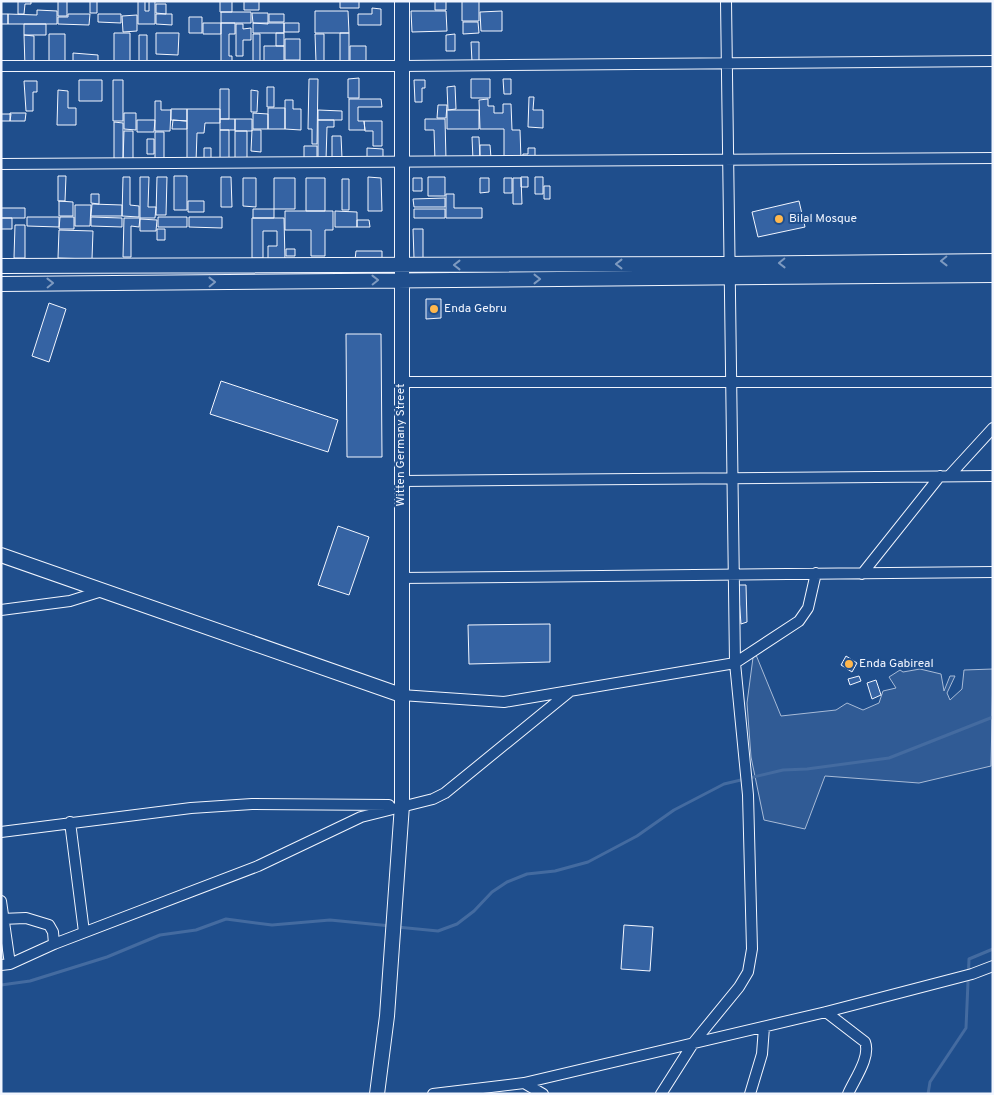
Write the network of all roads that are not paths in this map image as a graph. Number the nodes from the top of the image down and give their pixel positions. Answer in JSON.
{"nodes":[{"id":1,"x":402,"y":1,"type":"edge"},
{"id":2,"x":726,"y":1,"type":"edge"},
{"id":3,"x":993,"y":61,"type":"edge"},
{"id":4,"x":727,"y":64,"type":"junction"},
{"id":5,"x":1,"y":66,"type":"edge"},
{"id":6,"x":403,"y":66,"type":"junction"},
{"id":7,"x":993,"y":158,"type":"edge"},
{"id":8,"x":728,"y":159,"type":"junction"},
{"id":9,"x":402,"y":163,"type":"junction"},
{"id":10,"x":1,"y":164,"type":"edge"},
{"id":11,"x":993,"y":261,"type":"edge"},
{"id":12,"x":155,"y":265,"type":"junction"},
{"id":13,"x":403,"y":265,"type":"junction"},
{"id":14,"x":1,"y":266,"type":"edge"},
{"id":15,"x":887,"y":269,"type":"junction"},
{"id":16,"x":729,"y":271,"type":"junction"},
{"id":17,"x":993,"y":275,"type":"edge"},
{"id":18,"x":401,"y":280,"type":"junction"},
{"id":19,"x":154,"y":282,"type":"junction"},
{"id":20,"x":1,"y":284,"type":"edge"},
{"id":21,"x":730,"y":381,"type":"junction"},
{"id":22,"x":402,"y":382,"type":"junction"},
{"id":23,"x":993,"y":382,"type":"edge"},
{"id":24,"x":993,"y":428,"type":"edge"},
{"id":25,"x":945,"y":476,"type":"junction"},
{"id":26,"x":993,"y":476,"type":"edge"},
{"id":27,"x":731,"y":478,"type":"junction"},
{"id":28,"x":402,"y":481,"type":"junction"},
{"id":29,"x":1,"y":555,"type":"edge"},
{"id":30,"x":993,"y":572,"type":"edge"},
{"id":31,"x":816,"y":573,"type":"junction"},
{"id":32,"x":732,"y":574,"type":"junction"},
{"id":33,"x":862,"y":574,"type":"junction"},
{"id":34,"x":400,"y":578,"type":"junction"},
{"id":35,"x":102,"y":591,"type":"junction"},
{"id":36,"x":1,"y":610,"type":"edge"},
{"id":37,"x":735,"y":663,"type":"junction"},
{"id":38,"x":569,"y":692,"type":"junction"},
{"id":39,"x":401,"y":695,"type":"junction"},
{"id":40,"x":402,"y":805,"type":"junction"},
{"id":41,"x":70,"y":822,"type":"junction"},
{"id":42,"x":1,"y":832,"type":"edge"},
{"id":43,"x":1,"y":901,"type":"edge"},
{"id":44,"x":3,"y":919,"type":"edge"},
{"id":45,"x":84,"y":932,"type":"junction"},
{"id":46,"x":54,"y":944,"type":"junction"},
{"id":47,"x":6,"y":964,"type":"edge"},
{"id":48,"x":993,"y":966,"type":"edge"},
{"id":49,"x":826,"y":1012,"type":"junction"},
{"id":50,"x":764,"y":1027,"type":"junction"},
{"id":51,"x":694,"y":1042,"type":"junction"},
{"id":52,"x":524,"y":1083,"type":"junction"},
{"id":53,"x":377,"y":1094,"type":"edge"},
{"id":54,"x":434,"y":1094,"type":"edge"},
{"id":55,"x":543,"y":1094,"type":"edge"},
{"id":56,"x":661,"y":1094,"type":"edge"},
{"id":57,"x":750,"y":1094,"type":"edge"},
{"id":58,"x":848,"y":1094,"type":"edge"}],
"edges":[{"from":1,"to":6,"type":"street","name":"Witten Germany Street"},
{"from":2,"to":4,"type":"street"},
{"from":3,"to":4,"type":"street"},
{"from":4,"to":6,"type":"street"},
{"from":4,"to":8,"type":"street"},
{"from":5,"to":6,"type":"street"},
{"from":6,"to":9,"type":"street","name":"Witten Germany Street"},
{"from":7,"to":8,"type":"street"},
{"from":8,"to":9,"type":"street"},
{"from":8,"to":16,"type":"street"},
{"from":9,"to":10,"type":"street"},
{"from":9,"to":13,"type":"street","name":"Witten Germany Street"},
{"from":11,"to":15,"type":"street","one_way":true},
{"from":12,"to":13,"type":"street"},
{"from":12,"to":14,"type":"street"},
{"from":12,"to":19,"type":"street"},
{"from":16,"to":13,"type":"street","one_way":true},
{"from":13,"to":18,"type":"street","name":"Witten Germany Street"},
{"from":15,"to":16,"type":"street"},
{"from":15,"to":17,"type":"street"},
{"from":18,"to":16,"type":"street","one_way":true},
{"from":16,"to":21,"type":"street"},
{"from":19,"to":18,"type":"street","one_way":true},
{"from":18,"to":22,"type":"street","name":"Witten Germany Street"},
{"from":20,"to":19,"type":"street","one_way":true},
{"from":21,"to":22,"type":"street"},
{"from":21,"to":23,"type":"street"},
{"from":21,"to":27,"type":"street"},
{"from":22,"to":28,"type":"street","name":"Witten Germany Street"},
{"from":24,"to":25,"type":"street"},
{"from":25,"to":26,"type":"street"},
{"from":25,"to":27,"type":"street"},
{"from":25,"to":33,"type":"street"},
{"from":27,"to":28,"type":"street"},
{"from":27,"to":32,"type":"street"},
{"from":28,"to":34,"type":"street","name":"Witten Germany Street"},
{"from":29,"to":35,"type":"street"},
{"from":30,"to":33,"type":"street"},
{"from":31,"to":32,"type":"street"},
{"from":31,"to":33,"type":"street"},
{"from":31,"to":37,"type":"street"},
{"from":32,"to":34,"type":"street"},
{"from":32,"to":37,"type":"street"},
{"from":34,"to":39,"type":"street","name":"Witten Germany Street"},
{"from":35,"to":36,"type":"street"},
{"from":35,"to":39,"type":"street"},
{"from":37,"to":38,"type":"street"},
{"from":37,"to":51,"type":"street"},
{"from":38,"to":39,"type":"street"},
{"from":38,"to":40,"type":"street"},
{"from":39,"to":40,"type":"street","name":"Witten Germany Street"},
{"from":40,"to":41,"type":"street"},
{"from":40,"to":45,"type":"street"},
{"from":40,"to":53,"type":"street","name":"Witten Germany Street"},
{"from":41,"to":42,"type":"street"},
{"from":41,"to":45,"type":"street"},
{"from":43,"to":44,"type":"street"},
{"from":44,"to":46,"type":"street"},
{"from":44,"to":47,"type":"street"},
{"from":45,"to":46,"type":"street"},
{"from":46,"to":47,"type":"street"},
{"from":48,"to":49,"type":"street"},
{"from":49,"to":50,"type":"street"},
{"from":49,"to":58,"type":"street"},
{"from":50,"to":51,"type":"street"},
{"from":50,"to":57,"type":"street"},
{"from":51,"to":52,"type":"street"},
{"from":51,"to":56,"type":"street"},
{"from":52,"to":54,"type":"street"},
{"from":52,"to":55,"type":"street"}]}
